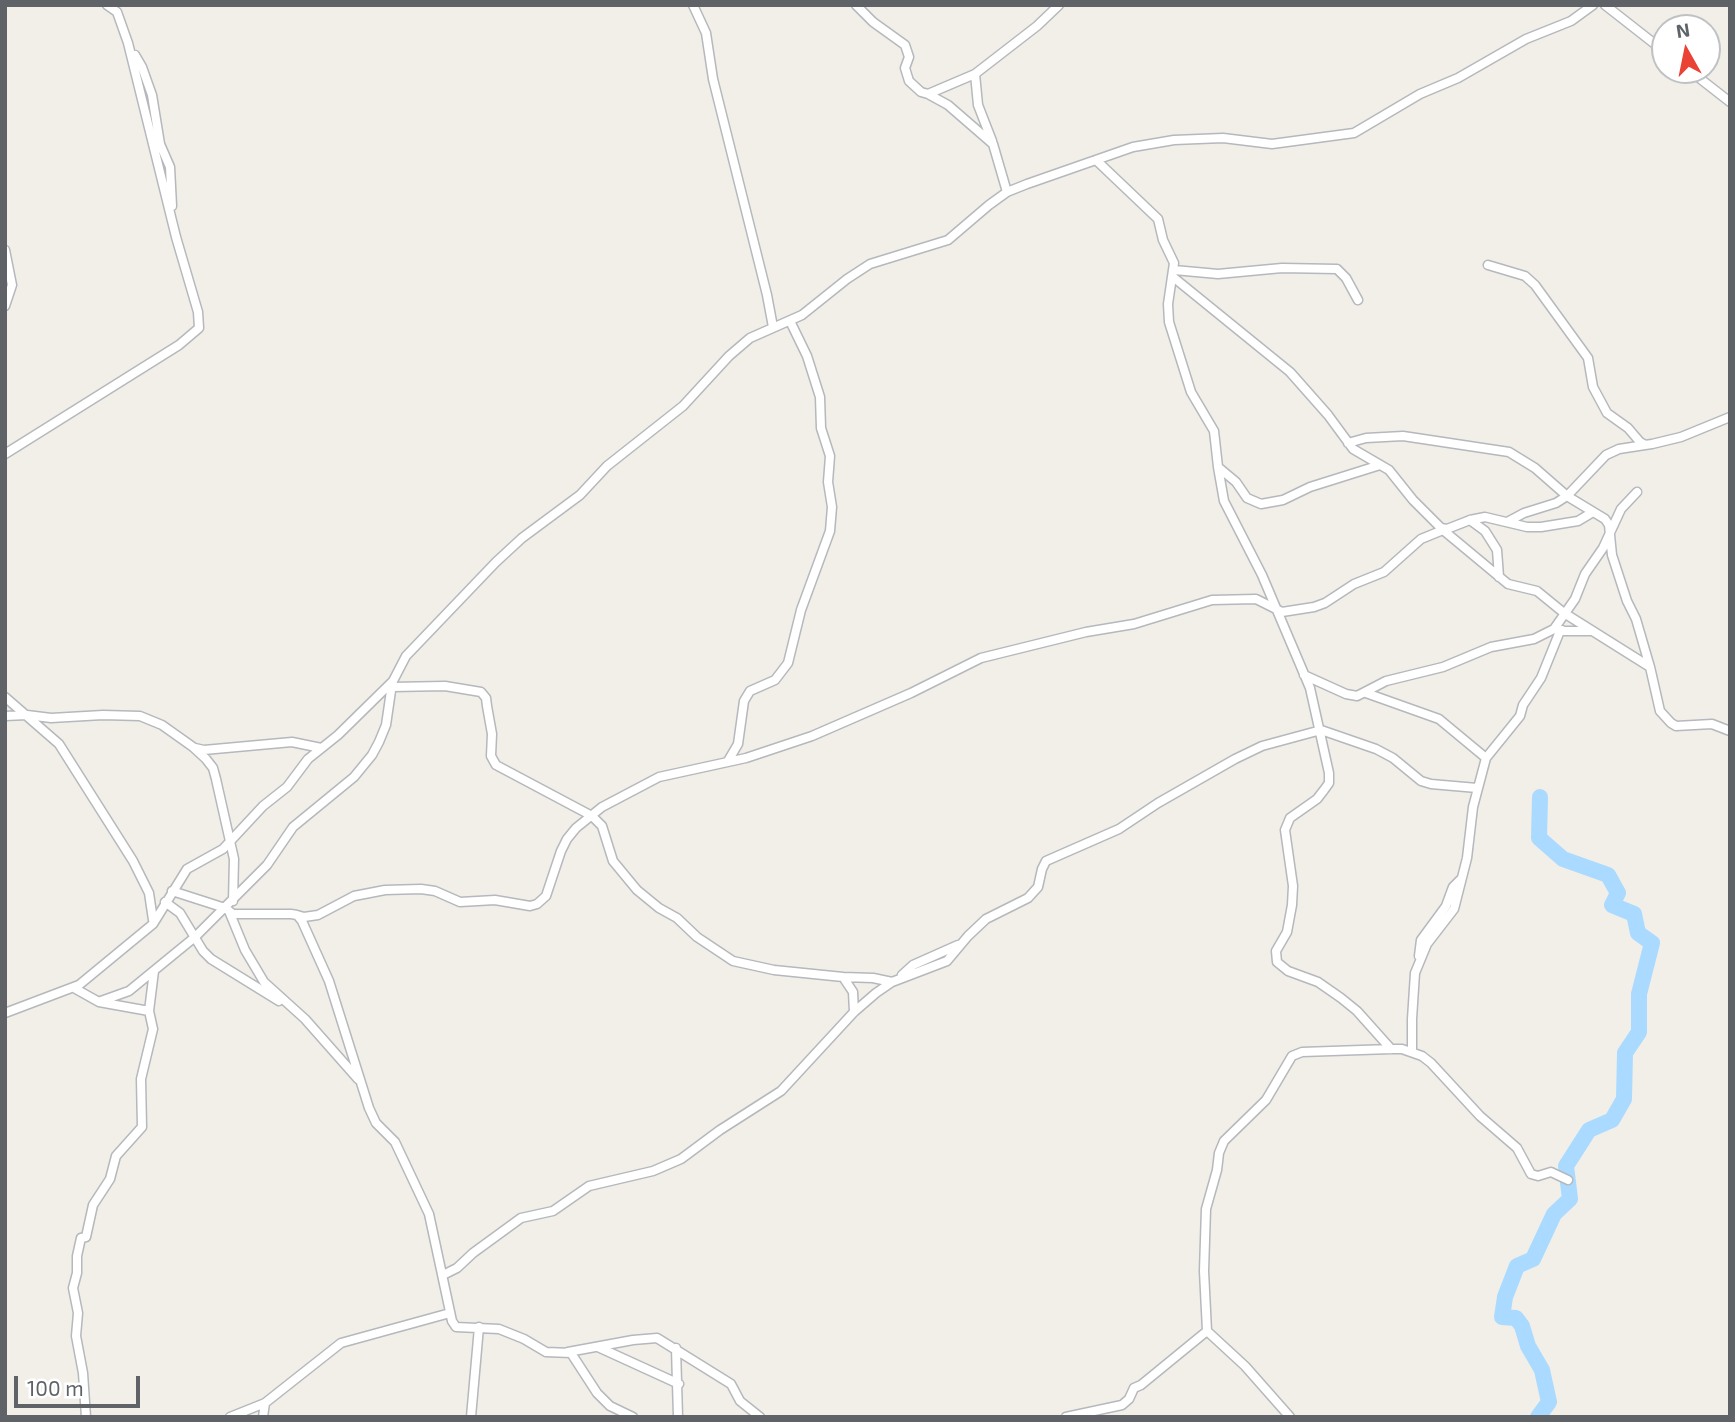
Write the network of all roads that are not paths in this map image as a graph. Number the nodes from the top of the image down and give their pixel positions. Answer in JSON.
{"nodes":[{"id":1,"x":693,"y":5,"type":"edge"},
{"id":2,"x":856,"y":5,"type":"edge"},
{"id":3,"x":1059,"y":5,"type":"edge"},
{"id":4,"x":1593,"y":5,"type":"edge"},
{"id":5,"x":1605,"y":5,"type":"edge"},
{"id":6,"x":112,"y":7,"type":"edge"},
{"id":7,"x":1651,"y":41,"type":"edge"},
{"id":8,"x":975,"y":74,"type":"junction"},
{"id":9,"x":1707,"y":84,"type":"edge"},
{"id":10,"x":928,"y":94,"type":"junction"},
{"id":11,"x":1730,"y":102,"type":"edge"},
{"id":12,"x":993,"y":144,"type":"junction"},
{"id":13,"x":1096,"y":160,"type":"junction"},
{"id":14,"x":1007,"y":192,"type":"junction"},
{"id":15,"x":5,"y":250,"type":"edge"},
{"id":16,"x":1488,"y":265,"type":"dead end"},
{"id":17,"x":1174,"y":274,"type":"junction"},
{"id":18,"x":1357,"y":300,"type":"dead end"},
{"id":19,"x":5,"y":306,"type":"edge"},
{"id":20,"x":790,"y":321,"type":"junction"},
{"id":21,"x":773,"y":327,"type":"junction"},
{"id":22,"x":1730,"y":417,"type":"edge"},
{"id":23,"x":1348,"y":443,"type":"junction"},
{"id":24,"x":1645,"y":445,"type":"junction"},
{"id":25,"x":5,"y":454,"type":"edge"},
{"id":26,"x":1380,"y":465,"type":"junction"},
{"id":27,"x":1218,"y":467,"type":"junction"},
{"id":28,"x":1637,"y":492,"type":"dead end"},
{"id":29,"x":1567,"y":496,"type":"junction"},
{"id":30,"x":1593,"y":512,"type":"junction"},
{"id":31,"x":1470,"y":520,"type":"junction"},
{"id":32,"x":1509,"y":521,"type":"junction"},
{"id":33,"x":1443,"y":530,"type":"junction"},
{"id":34,"x":1609,"y":534,"type":"junction"},
{"id":35,"x":1499,"y":577,"type":"junction"},
{"id":36,"x":1277,"y":611,"type":"junction"},
{"id":37,"x":1566,"y":614,"type":"junction"},
{"id":38,"x":1558,"y":629,"type":"junction"},
{"id":39,"x":1593,"y":631,"type":"junction"},
{"id":40,"x":1650,"y":667,"type":"junction"},
{"id":41,"x":1304,"y":675,"type":"junction"},
{"id":42,"x":392,"y":684,"type":"junction"},
{"id":43,"x":1366,"y":693,"type":"junction"},
{"id":44,"x":5,"y":697,"type":"edge"},
{"id":45,"x":27,"y":715,"type":"junction"},
{"id":46,"x":5,"y":716,"type":"edge"},
{"id":47,"x":1321,"y":730,"type":"junction"},
{"id":48,"x":1730,"y":731,"type":"edge"},
{"id":49,"x":192,"y":747,"type":"junction"},
{"id":50,"x":321,"y":748,"type":"junction"},
{"id":51,"x":1486,"y":758,"type":"junction"},
{"id":52,"x":728,"y":761,"type":"junction"},
{"id":53,"x":1477,"y":788,"type":"junction"},
{"id":54,"x":592,"y":816,"type":"junction"},
{"id":55,"x":230,"y":842,"type":"junction"},
{"id":56,"x":172,"y":891,"type":"junction"},
{"id":57,"x":233,"y":901,"type":"junction"},
{"id":58,"x":165,"y":902,"type":"junction"},
{"id":59,"x":227,"y":909,"type":"junction"},
{"id":60,"x":297,"y":915,"type":"junction"},
{"id":61,"x":153,"y":924,"type":"junction"},
{"id":62,"x":195,"y":937,"type":"junction"},
{"id":63,"x":154,"y":971,"type":"junction"},
{"id":64,"x":843,"y":977,"type":"junction"},
{"id":65,"x":895,"y":981,"type":"junction"},
{"id":66,"x":74,"y":988,"type":"junction"},
{"id":67,"x":99,"y":1002,"type":"junction"},
{"id":68,"x":149,"y":1011,"type":"junction"},
{"id":69,"x":297,"y":1011,"type":"junction"},
{"id":70,"x":854,"y":1012,"type":"junction"},
{"id":71,"x":5,"y":1013,"type":"edge"},
{"id":72,"x":1391,"y":1049,"type":"junction"},
{"id":73,"x":1412,"y":1052,"type":"junction"},
{"id":74,"x":362,"y":1084,"type":"junction"},
{"id":75,"x":1568,"y":1180,"type":"dead end"},
{"id":76,"x":443,"y":1275,"type":"junction"},
{"id":77,"x":450,"y":1313,"type":"junction"},
{"id":78,"x":479,"y":1327,"type":"junction"},
{"id":79,"x":1208,"y":1331,"type":"junction"},
{"id":80,"x":598,"y":1347,"type":"junction"},
{"id":81,"x":676,"y":1349,"type":"junction"},
{"id":82,"x":568,"y":1352,"type":"junction"},
{"id":83,"x":679,"y":1384,"type":"junction"},
{"id":84,"x":265,"y":1403,"type":"junction"},
{"id":85,"x":86,"y":1417,"type":"edge"},
{"id":86,"x":230,"y":1417,"type":"edge"},
{"id":87,"x":263,"y":1417,"type":"edge"},
{"id":88,"x":471,"y":1417,"type":"edge"},
{"id":89,"x":634,"y":1417,"type":"edge"},
{"id":90,"x":678,"y":1417,"type":"edge"},
{"id":91,"x":760,"y":1417,"type":"edge"},
{"id":92,"x":1066,"y":1417,"type":"edge"},
{"id":93,"x":1290,"y":1417,"type":"edge"}],
"edges":[{"from":1,"to":21,"type":"street"},
{"from":2,"to":10,"type":"street"},
{"from":3,"to":8,"type":"street"},
{"from":4,"to":13,"type":"street"},
{"from":5,"to":7,"type":"street"},
{"from":6,"to":25,"type":"street"},
{"from":8,"to":10,"type":"street"},
{"from":8,"to":12,"type":"street"},
{"from":9,"to":11,"type":"street"},
{"from":10,"to":12,"type":"street"},
{"from":12,"to":14,"type":"street"},
{"from":13,"to":14,"type":"street"},
{"from":13,"to":17,"type":"street"},
{"from":14,"to":20,"type":"street"},
{"from":15,"to":19,"type":"street"},
{"from":16,"to":24,"type":"street"},
{"from":17,"to":18,"type":"street"},
{"from":17,"to":23,"type":"street"},
{"from":17,"to":27,"type":"street"},
{"from":20,"to":21,"type":"street"},
{"from":20,"to":52,"type":"street"},
{"from":21,"to":42,"type":"street"},
{"from":22,"to":24,"type":"street"},
{"from":23,"to":26,"type":"street"},
{"from":23,"to":29,"type":"street"},
{"from":24,"to":29,"type":"street"},
{"from":26,"to":27,"type":"street"},
{"from":26,"to":33,"type":"street"},
{"from":27,"to":36,"type":"street"},
{"from":28,"to":34,"type":"street"},
{"from":29,"to":30,"type":"street"},
{"from":29,"to":32,"type":"street"},
{"from":30,"to":32,"type":"street"},
{"from":30,"to":34,"type":"street"},
{"from":31,"to":32,"type":"street"},
{"from":31,"to":33,"type":"street"},
{"from":31,"to":35,"type":"street"},
{"from":33,"to":35,"type":"street"},
{"from":33,"to":36,"type":"street"},
{"from":34,"to":37,"type":"street"},
{"from":34,"to":40,"type":"street"},
{"from":35,"to":37,"type":"street"},
{"from":36,"to":41,"type":"street"},
{"from":36,"to":52,"type":"street"},
{"from":37,"to":38,"type":"street"},
{"from":37,"to":39,"type":"street"},
{"from":38,"to":39,"type":"street"},
{"from":38,"to":43,"type":"street"},
{"from":38,"to":51,"type":"street"},
{"from":39,"to":40,"type":"street"},
{"from":40,"to":48,"type":"street"},
{"from":41,"to":43,"type":"street"},
{"from":41,"to":47,"type":"street"},
{"from":42,"to":50,"type":"street"},
{"from":42,"to":54,"type":"street"},
{"from":42,"to":57,"type":"street"},
{"from":43,"to":51,"type":"street"},
{"from":44,"to":45,"type":"street"},
{"from":45,"to":46,"type":"street"},
{"from":45,"to":49,"type":"street"},
{"from":45,"to":61,"type":"street"},
{"from":47,"to":53,"type":"street"},
{"from":47,"to":65,"type":"street"},
{"from":47,"to":72,"type":"street"},
{"from":49,"to":50,"type":"street"},
{"from":49,"to":55,"type":"street"},
{"from":50,"to":55,"type":"street"},
{"from":51,"to":53,"type":"street"},
{"from":52,"to":54,"type":"street"},
{"from":53,"to":73,"type":"street"},
{"from":54,"to":60,"type":"street"},
{"from":54,"to":64,"type":"street"},
{"from":55,"to":56,"type":"street"},
{"from":55,"to":57,"type":"street"},
{"from":56,"to":58,"type":"street"},
{"from":56,"to":59,"type":"street"},
{"from":57,"to":59,"type":"street"},
{"from":58,"to":61,"type":"street"},
{"from":58,"to":62,"type":"street"},
{"from":59,"to":60,"type":"street"},
{"from":59,"to":62,"type":"street"},
{"from":59,"to":69,"type":"street"},
{"from":60,"to":74,"type":"street"},
{"from":61,"to":66,"type":"street"},
{"from":62,"to":63,"type":"street"},
{"from":62,"to":69,"type":"street"},
{"from":63,"to":67,"type":"street"},
{"from":63,"to":68,"type":"street"},
{"from":64,"to":65,"type":"street"},
{"from":64,"to":70,"type":"street"},
{"from":65,"to":70,"type":"street"},
{"from":66,"to":67,"type":"street"},
{"from":66,"to":71,"type":"street"},
{"from":67,"to":68,"type":"street"},
{"from":68,"to":85,"type":"street"},
{"from":69,"to":74,"type":"street"},
{"from":70,"to":76,"type":"street"},
{"from":72,"to":73,"type":"street"},
{"from":72,"to":79,"type":"street"},
{"from":73,"to":75,"type":"street"},
{"from":74,"to":76,"type":"street"},
{"from":76,"to":77,"type":"street"},
{"from":77,"to":78,"type":"street"},
{"from":77,"to":84,"type":"street"},
{"from":78,"to":82,"type":"street"},
{"from":78,"to":88,"type":"street"},
{"from":79,"to":92,"type":"street"},
{"from":79,"to":93,"type":"street"},
{"from":80,"to":81,"type":"street"},
{"from":80,"to":82,"type":"street"},
{"from":80,"to":83,"type":"street"},
{"from":81,"to":83,"type":"street"},
{"from":81,"to":91,"type":"street"},
{"from":82,"to":89,"type":"street"},
{"from":83,"to":90,"type":"street"},
{"from":84,"to":86,"type":"street"},
{"from":84,"to":87,"type":"street"}]}
